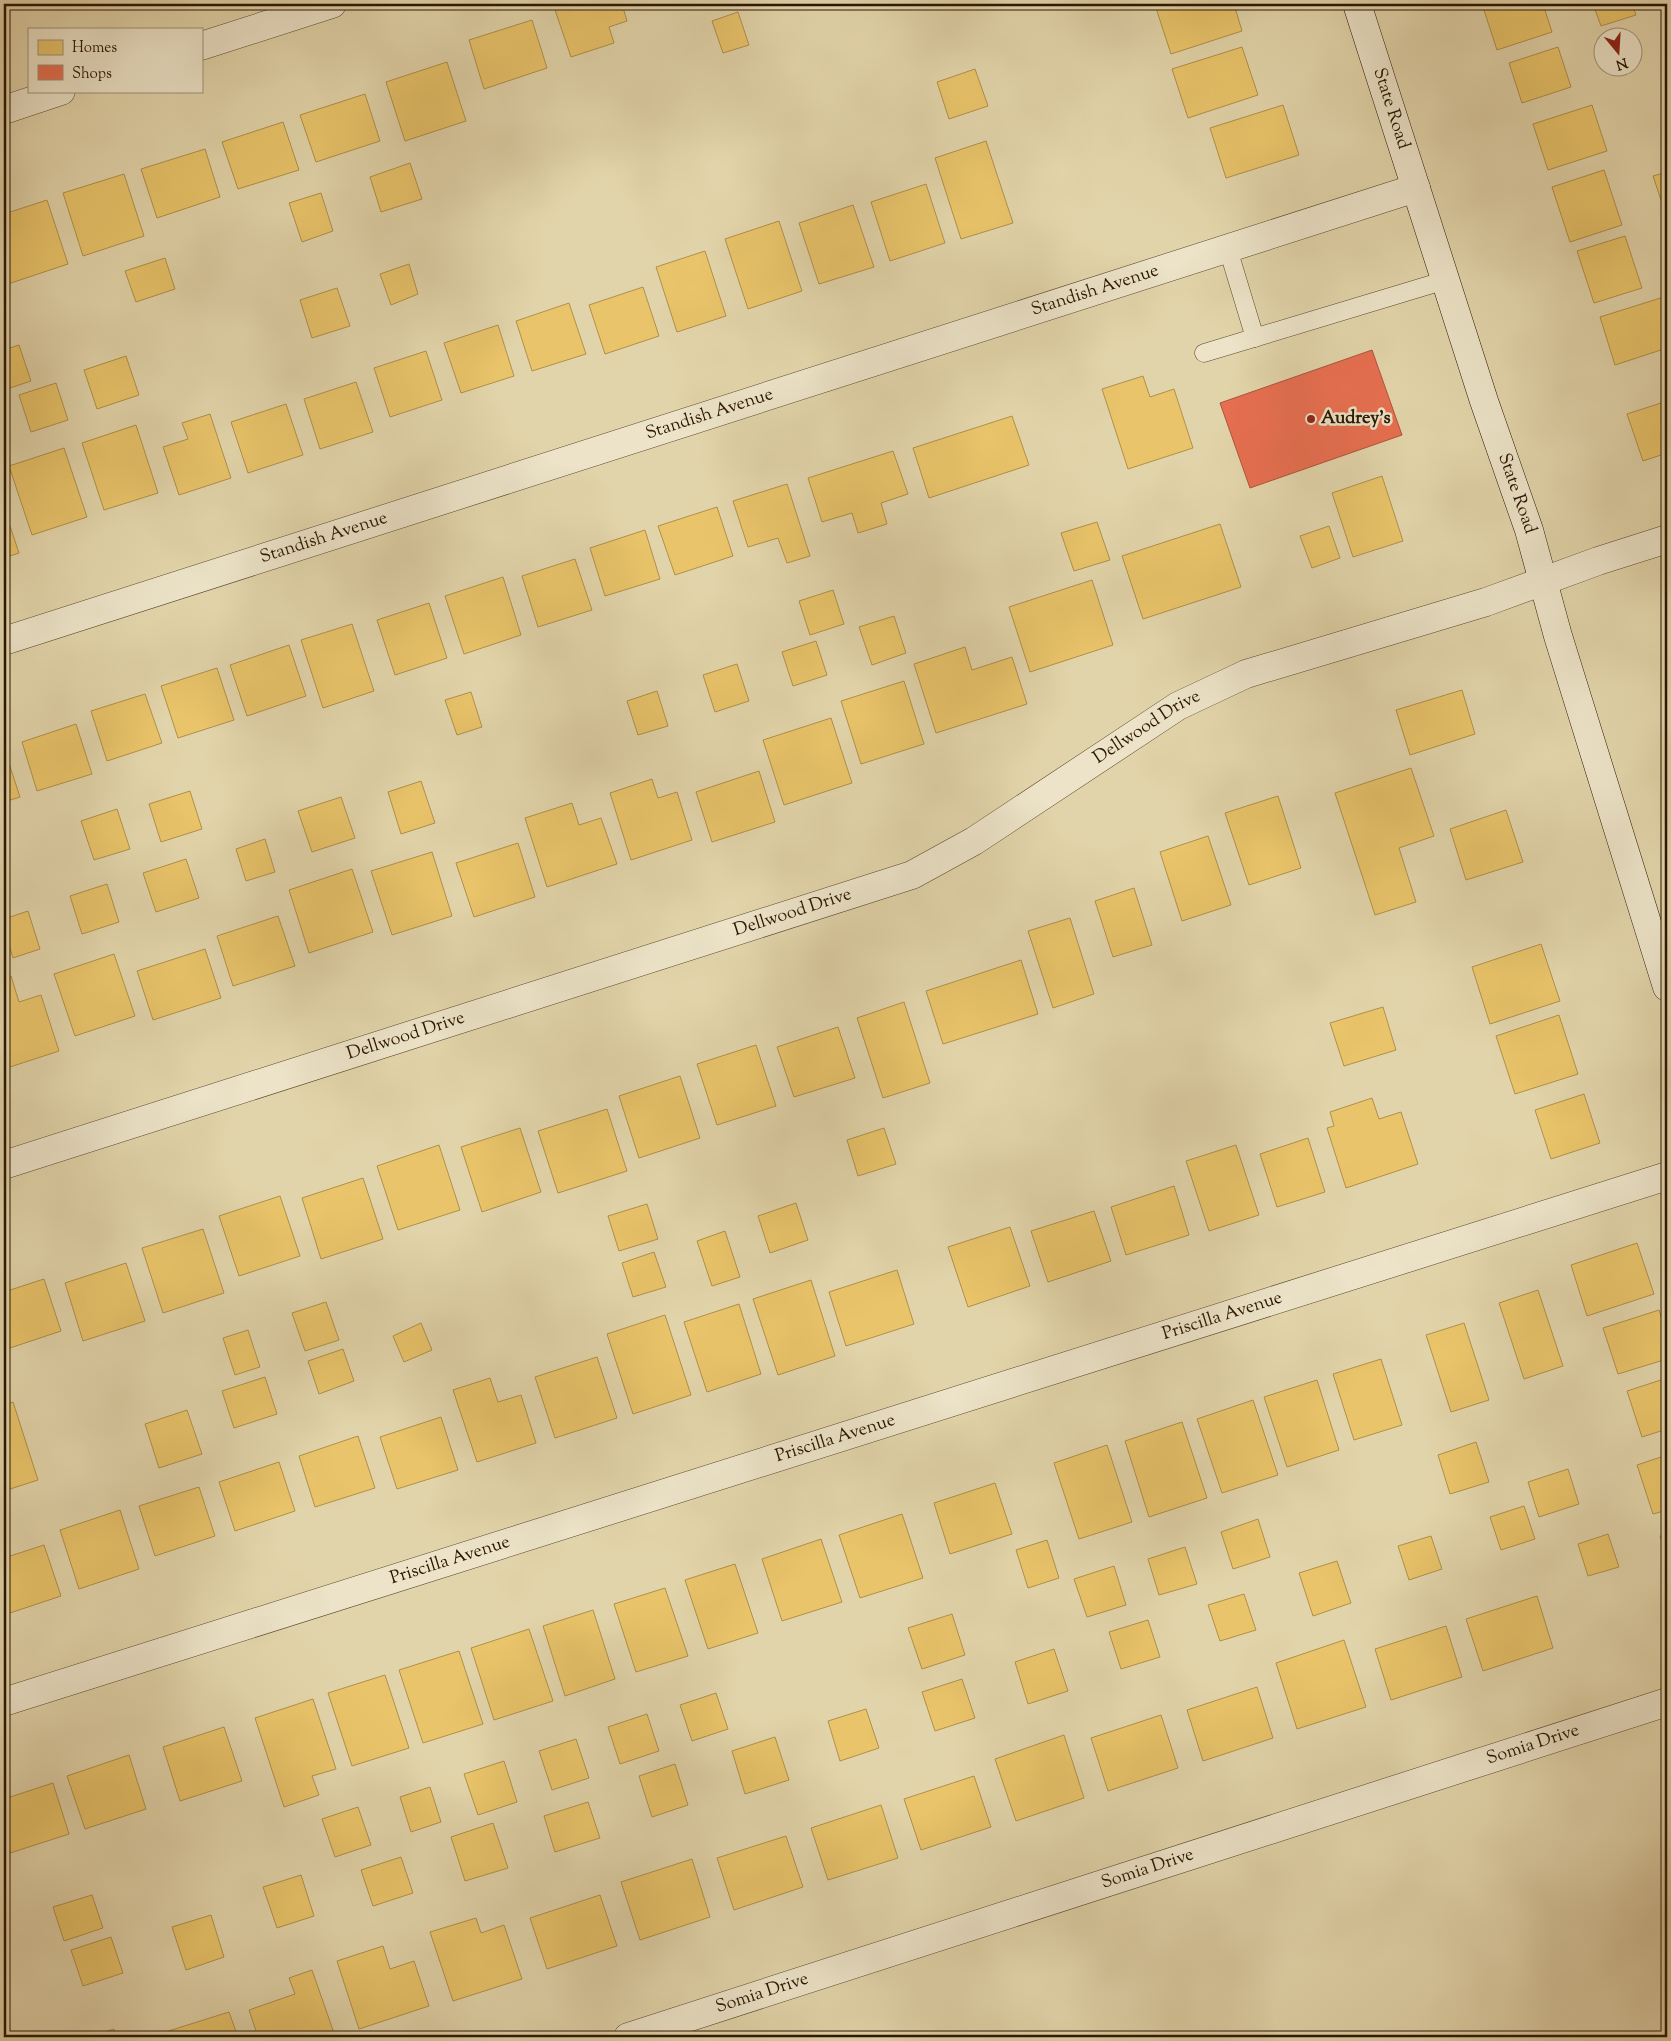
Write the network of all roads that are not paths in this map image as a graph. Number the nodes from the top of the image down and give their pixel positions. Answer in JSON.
{"nodes":[{"id":1,"x":332,"y":4,"type":"edge"},
{"id":2,"x":1357,"y":4,"type":"edge"},
{"id":3,"x":202,"y":46,"type":"edge"},
{"id":4,"x":58,"y":92,"type":"edge"},
{"id":5,"x":4,"y":110,"type":"edge"},
{"id":6,"x":1416,"y":188,"type":"junction"},
{"id":7,"x":1228,"y":249,"type":"junction"},
{"id":8,"x":1446,"y":280,"type":"junction"},
{"id":9,"x":1255,"y":338,"type":"junction"},
{"id":10,"x":1204,"y":353,"type":"dead end"},
{"id":11,"x":1667,"y":539,"type":"edge"},
{"id":12,"x":1542,"y":582,"type":"junction"},
{"id":13,"x":4,"y":641,"type":"edge"},
{"id":14,"x":1667,"y":987,"type":"edge"},
{"id":15,"x":4,"y":1165,"type":"edge"},
{"id":16,"x":1667,"y":1176,"type":"edge"},
{"id":17,"x":4,"y":1702,"type":"edge"},
{"id":18,"x":1667,"y":1702,"type":"edge"},
{"id":19,"x":628,"y":2037,"type":"edge"}],
"edges":[{"from":1,"to":3,"type":"street"},
{"from":2,"to":6,"type":"street","name":"State Road"},
{"from":4,"to":5,"type":"street"},
{"from":6,"to":7,"type":"street","name":"Standish Avenue"},
{"from":6,"to":8,"type":"street","name":"State Road"},
{"from":7,"to":9,"type":"lane"},
{"from":7,"to":13,"type":"street","name":"Standish Avenue"},
{"from":8,"to":9,"type":"lane"},
{"from":8,"to":12,"type":"street","name":"State Road"},
{"from":9,"to":10,"type":"lane"},
{"from":11,"to":12,"type":"street","name":"Dellwood Drive"},
{"from":12,"to":14,"type":"street","name":"State Road"},
{"from":12,"to":15,"type":"street","name":"Dellwood Drive"},
{"from":16,"to":17,"type":"street","name":"Priscilla Avenue"},
{"from":18,"to":19,"type":"street","name":"Somia Drive"}]}
